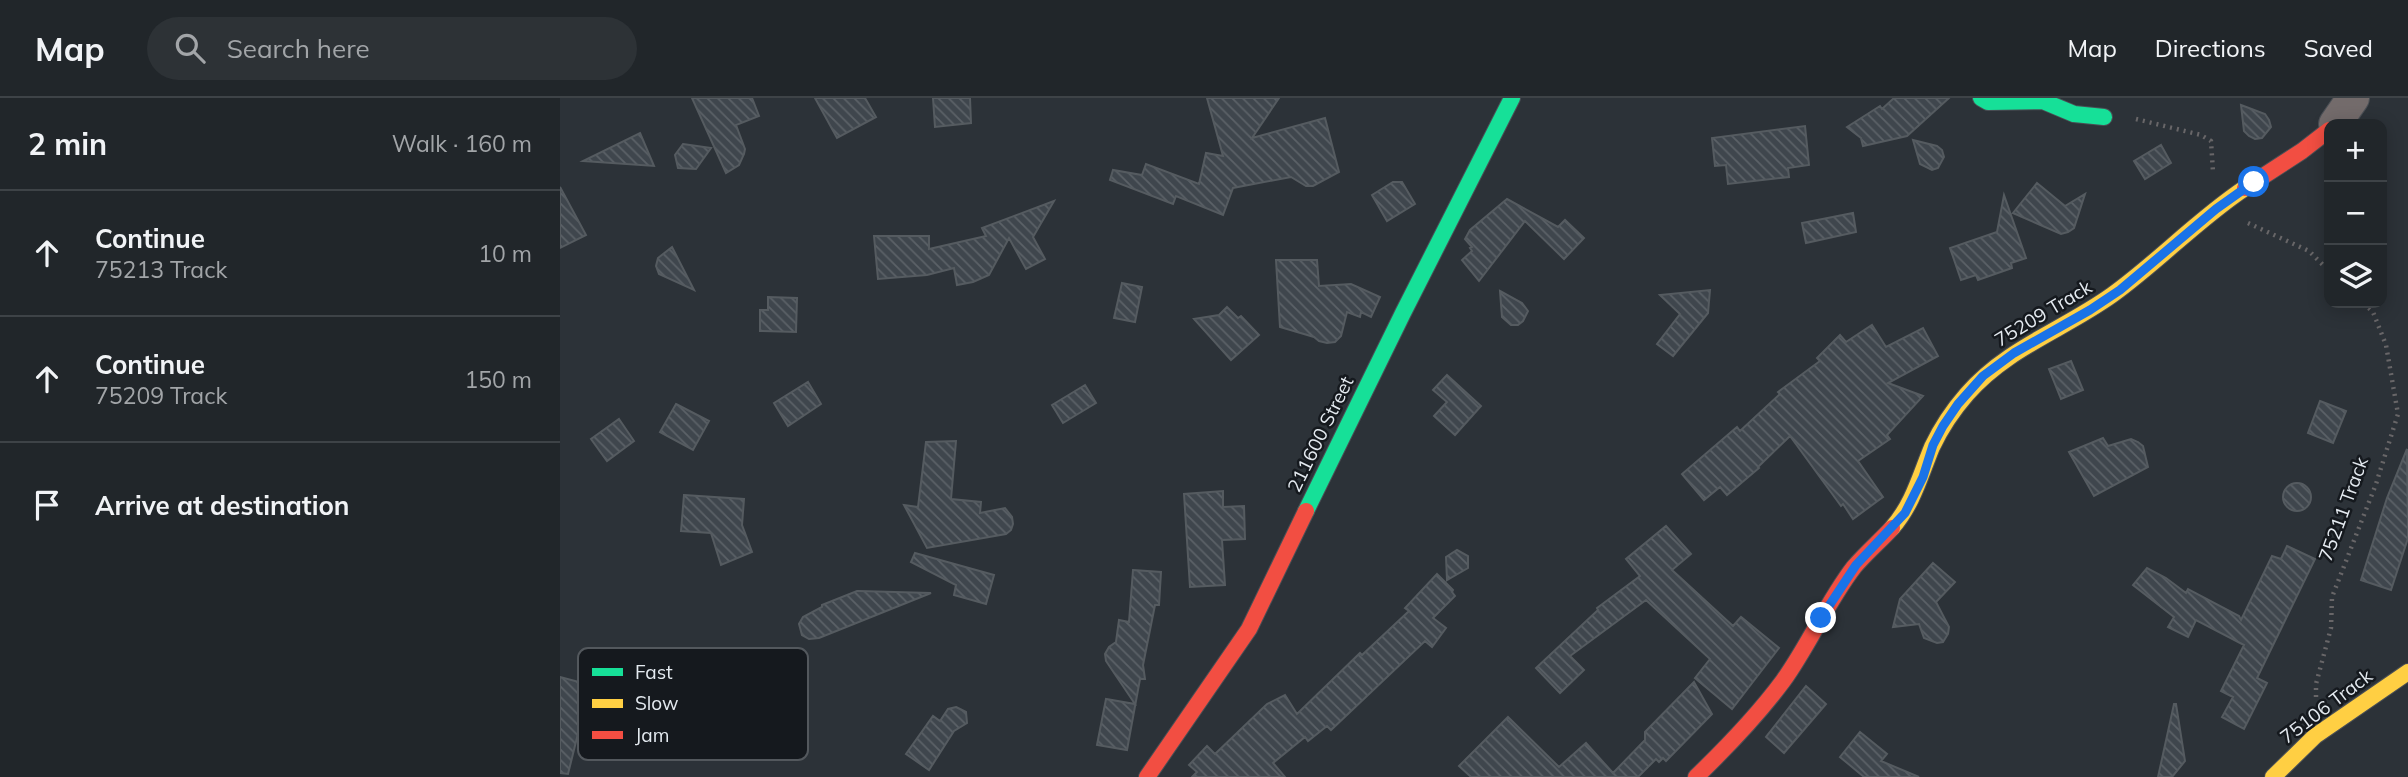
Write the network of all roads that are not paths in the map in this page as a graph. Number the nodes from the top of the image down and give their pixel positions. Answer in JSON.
{"nodes":[{"id":1,"x":1512,"y":98,"type":"edge"},
{"id":2,"x":1981,"y":98,"type":"edge"},
{"id":3,"x":2353,"y":98,"type":"edge"},
{"id":4,"x":2104,"y":117,"type":"dead end"},
{"id":5,"x":2338,"y":119,"type":"edge"},
{"id":6,"x":2324,"y":135,"type":"edge"},
{"id":7,"x":2408,"y":672,"type":"edge"},
{"id":8,"x":1147,"y":777,"type":"edge"},
{"id":9,"x":1696,"y":777,"type":"edge"},
{"id":10,"x":2273,"y":777,"type":"edge"}],
"edges":[{"from":1,"to":8,"type":"street","name":"211600 Street"},
{"from":2,"to":4,"type":"street"},
{"from":3,"to":5,"type":"street"},
{"from":6,"to":9,"type":"street","name":"75209 Track"},
{"from":7,"to":10,"type":"street","name":"75106 Track"}]}
